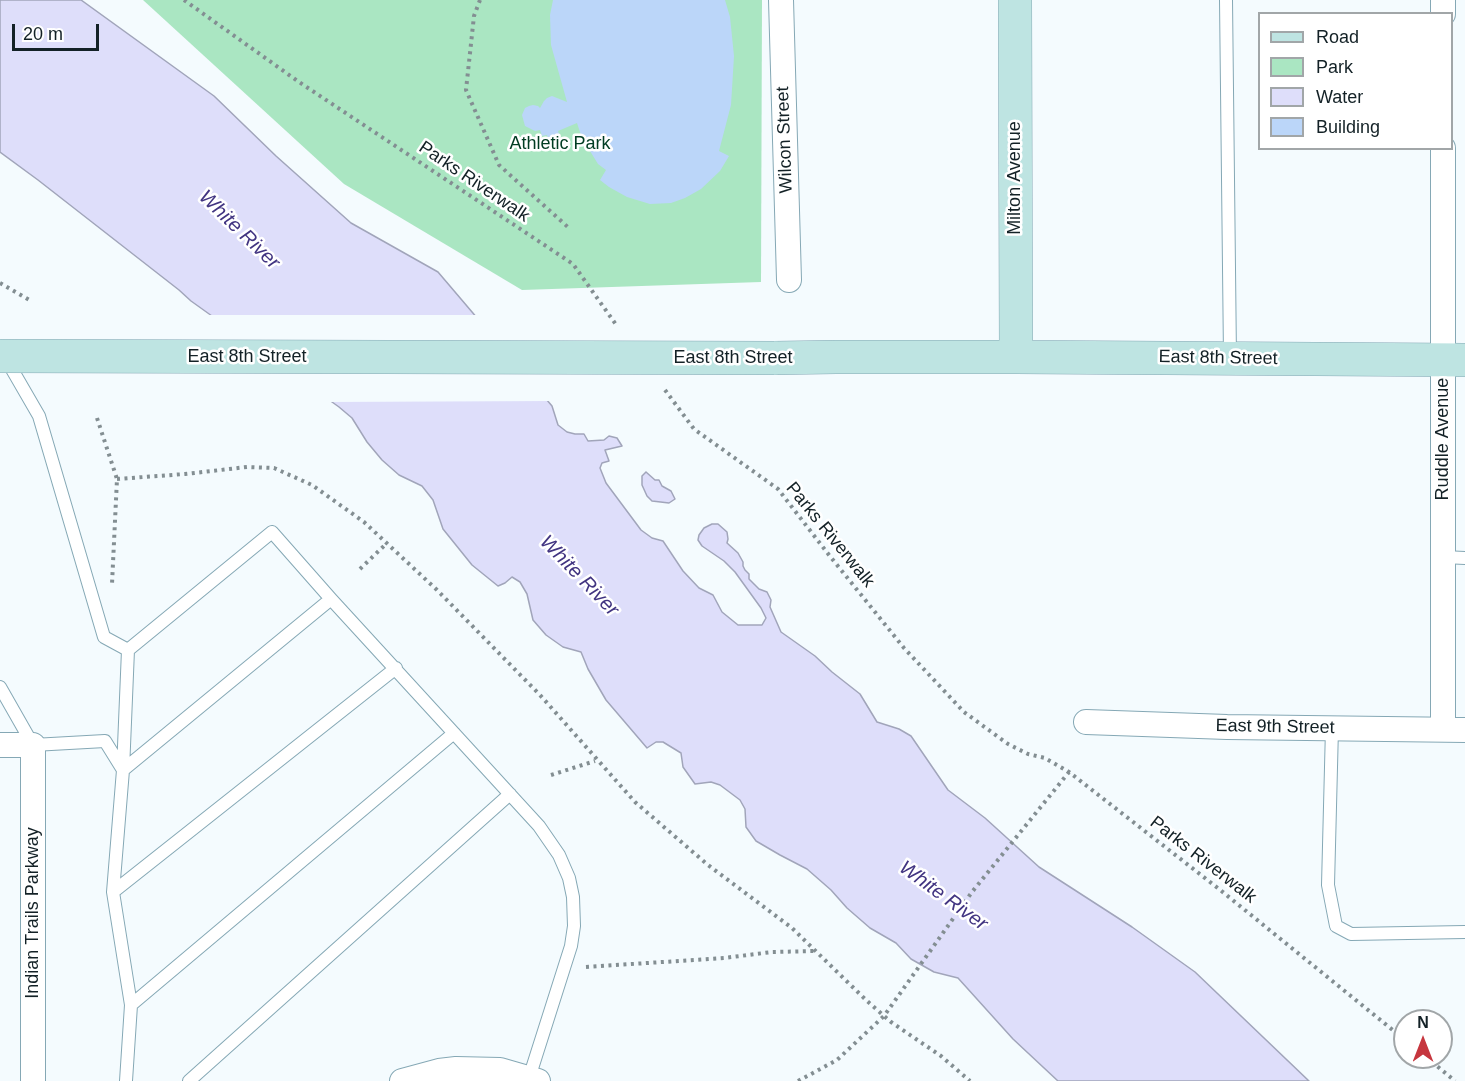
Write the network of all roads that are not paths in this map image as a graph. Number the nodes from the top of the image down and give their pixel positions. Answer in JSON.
{"nodes":[{"id":1,"x":781,"y":0,"type":"edge"},
{"id":2,"x":1015,"y":0,"type":"edge"},
{"id":3,"x":1226,"y":0,"type":"edge"},
{"id":4,"x":1443,"y":150,"type":"edge"},
{"id":5,"x":789,"y":280,"type":"dead end"},
{"id":6,"x":0,"y":348,"type":"edge"},
{"id":7,"x":0,"y":356,"type":"edge"},
{"id":8,"x":1016,"y":357,"type":"junction"},
{"id":9,"x":1230,"y":358,"type":"junction"},
{"id":10,"x":1454,"y":360,"type":"edge"},
{"id":11,"x":1454,"y":557,"type":"edge"},
{"id":12,"x":331,"y":598,"type":"junction"},
{"id":13,"x":128,"y":650,"type":"junction"},
{"id":14,"x":396,"y":668,"type":"junction"},
{"id":15,"x":0,"y":687,"type":"edge"},
{"id":16,"x":1086,"y":722,"type":"dead end"},
{"id":17,"x":1332,"y":728,"type":"junction"},
{"id":18,"x":1454,"y":729,"type":"edge"},
{"id":19,"x":454,"y":733,"type":"junction"},
{"id":20,"x":0,"y":745,"type":"edge"},
{"id":21,"x":33,"y":745,"type":"junction"},
{"id":22,"x":123,"y":770,"type":"junction"},
{"id":23,"x":510,"y":794,"type":"junction"},
{"id":24,"x":113,"y":892,"type":"junction"},
{"id":25,"x":1465,"y":932,"type":"edge"},
{"id":26,"x":131,"y":1005,"type":"junction"},
{"id":27,"x":534,"y":1080,"type":"edge"},
{"id":28,"x":33,"y":1081,"type":"edge"},
{"id":29,"x":126,"y":1081,"type":"edge"},
{"id":30,"x":189,"y":1081,"type":"edge"},
{"id":31,"x":402,"y":1081,"type":"edge"}],
"edges":[{"from":1,"to":5,"type":"street","name":"Wilcon Street"},
{"from":2,"to":8,"type":"main road","name":"Milton Avenue"},
{"from":3,"to":9,"type":"lane"},
{"from":4,"to":10,"type":"street","name":"Ruddle Avenue"},
{"from":6,"to":13,"type":"lane"},
{"from":7,"to":8,"type":"main road","name":"East 8th Street","bridge":true},
{"from":8,"to":9,"type":"main road","name":"East 8th Street"},
{"from":9,"to":10,"type":"main road","name":"East 8th Street"},
{"from":10,"to":11,"type":"street","name":"Ruddle Avenue"},
{"from":11,"to":18,"type":"street","name":"Ruddle Avenue"},
{"from":12,"to":13,"type":"lane"},
{"from":12,"to":14,"type":"lane"},
{"from":12,"to":22,"type":"lane"},
{"from":13,"to":22,"type":"lane"},
{"from":14,"to":19,"type":"lane"},
{"from":14,"to":24,"type":"lane"},
{"from":15,"to":21,"type":"lane"},
{"from":16,"to":17,"type":"street","name":"East 9th Street"},
{"from":17,"to":18,"type":"street","name":"East 9th Street"},
{"from":17,"to":25,"type":"lane"},
{"from":19,"to":23,"type":"lane"},
{"from":19,"to":26,"type":"lane"},
{"from":20,"to":21,"type":"street"},
{"from":21,"to":22,"type":"lane"},
{"from":21,"to":28,"type":"street","name":"Indian Trails Parkway"},
{"from":22,"to":24,"type":"lane"},
{"from":23,"to":27,"type":"lane"},
{"from":23,"to":30,"type":"lane"},
{"from":24,"to":26,"type":"lane"},
{"from":26,"to":29,"type":"lane"},
{"from":27,"to":31,"type":"street"}]}
